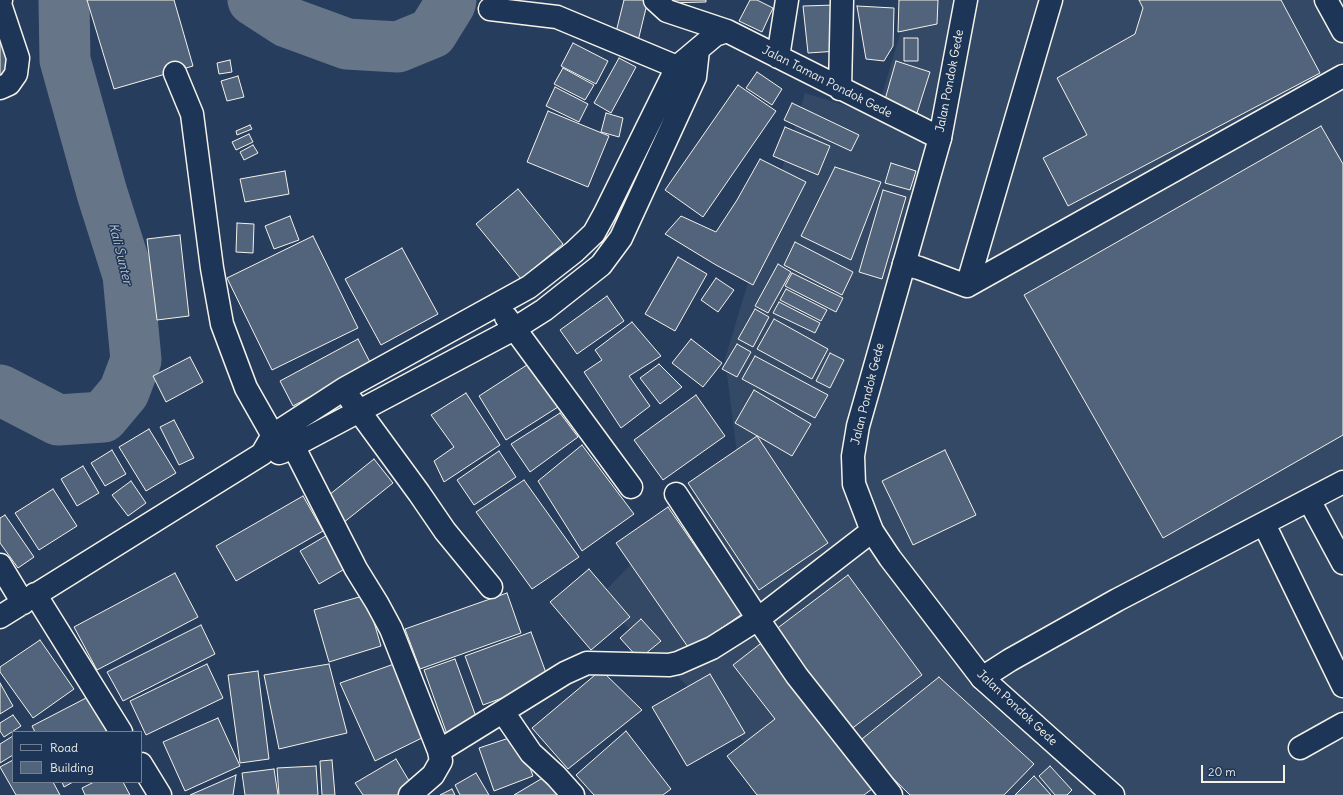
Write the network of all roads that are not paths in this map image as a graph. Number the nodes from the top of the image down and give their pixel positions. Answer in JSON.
{"nodes":[{"id":1,"x":2,"y":0,"type":"edge"},
{"id":2,"x":655,"y":0,"type":"edge"},
{"id":3,"x":787,"y":0,"type":"edge"},
{"id":4,"x":842,"y":0,"type":"edge"},
{"id":5,"x":966,"y":0,"type":"edge"},
{"id":6,"x":1326,"y":0,"type":"edge"},
{"id":7,"x":1045,"y":6,"type":"edge"},
{"id":8,"x":490,"y":9,"type":"dead end"},
{"id":9,"x":1343,"y":31,"type":"edge"},
{"id":10,"x":721,"y":33,"type":"junction"},
{"id":11,"x":778,"y":57,"type":"junction"},
{"id":12,"x":686,"y":72,"type":"junction"},
{"id":13,"x":175,"y":73,"type":"dead end"},
{"id":14,"x":1343,"y":76,"type":"edge"},
{"id":15,"x":0,"y":88,"type":"edge"},
{"id":16,"x":840,"y":89,"type":"junction"},
{"id":17,"x":940,"y":138,"type":"junction"},
{"id":18,"x":904,"y":264,"type":"junction"},
{"id":19,"x":967,"y":286,"type":"junction"},
{"id":20,"x":529,"y":287,"type":"junction"},
{"id":21,"x":498,"y":305,"type":"junction"},
{"id":22,"x":544,"y":310,"type":"junction"},
{"id":23,"x":514,"y":329,"type":"junction"},
{"id":24,"x":434,"y":339,"type":"junction"},
{"id":25,"x":446,"y":366,"type":"junction"},
{"id":26,"x":344,"y":389,"type":"junction"},
{"id":27,"x":359,"y":412,"type":"junction"},
{"id":28,"x":279,"y":443,"type":"junction"},
{"id":29,"x":1343,"y":482,"type":"edge"},
{"id":30,"x":631,"y":487,"type":"dead end"},
{"id":31,"x":676,"y":494,"type":"dead end"},
{"id":32,"x":1309,"y":500,"type":"junction"},
{"id":33,"x":1264,"y":524,"type":"junction"},
{"id":34,"x":872,"y":530,"type":"junction"},
{"id":35,"x":1343,"y":563,"type":"edge"},
{"id":36,"x":0,"y":565,"type":"edge"},
{"id":37,"x":491,"y":588,"type":"dead end"},
{"id":38,"x":29,"y":598,"type":"junction"},
{"id":39,"x":0,"y":617,"type":"edge"},
{"id":40,"x":758,"y":619,"type":"junction"},
{"id":41,"x":982,"y":678,"type":"junction"},
{"id":42,"x":1343,"y":686,"type":"edge"},
{"id":43,"x":503,"y":712,"type":"junction"},
{"id":44,"x":1343,"y":724,"type":"edge"},
{"id":45,"x":120,"y":731,"type":"edge"},
{"id":46,"x":1300,"y":748,"type":"dead end"},
{"id":47,"x":439,"y":751,"type":"junction"},
{"id":48,"x":142,"y":766,"type":"edge"},
{"id":49,"x":160,"y":795,"type":"edge"},
{"id":50,"x":410,"y":795,"type":"edge"},
{"id":51,"x":573,"y":795,"type":"edge"},
{"id":52,"x":891,"y":795,"type":"edge"},
{"id":53,"x":1113,"y":795,"type":"edge"}],
"edges":[{"from":1,"to":15,"type":"street"},
{"from":2,"to":10,"type":"street","name":"Jalan Taman Pondok Gede"},
{"from":3,"to":11,"type":"street"},
{"from":4,"to":16,"type":"street"},
{"from":5,"to":17,"type":"street","name":"Jalan Pondok Gede"},
{"from":6,"to":9,"type":"street"},
{"from":7,"to":19,"type":"street"},
{"from":8,"to":12,"type":"street"},
{"from":10,"to":11,"type":"street","name":"Jalan Taman Pondok Gede"},
{"from":10,"to":12,"type":"street"},
{"from":11,"to":16,"type":"street","name":"Jalan Taman Pondok Gede"},
{"from":12,"to":20,"type":"street"},
{"from":12,"to":22,"type":"street"},
{"from":13,"to":28,"type":"street"},
{"from":14,"to":19,"type":"street"},
{"from":16,"to":17,"type":"street","name":"Jalan Taman Pondok Gede"},
{"from":17,"to":18,"type":"street","name":"Jalan Pondok Gede"},
{"from":18,"to":19,"type":"street"},
{"from":18,"to":34,"type":"street","name":"Jalan Pondok Gede"},
{"from":20,"to":21,"type":"street"},
{"from":20,"to":22,"type":"street"},
{"from":21,"to":23,"type":"street"},
{"from":21,"to":24,"type":"street"},
{"from":22,"to":23,"type":"street"},
{"from":23,"to":25,"type":"street"},
{"from":23,"to":30,"type":"street"},
{"from":24,"to":25,"type":"street"},
{"from":24,"to":26,"type":"street"},
{"from":25,"to":27,"type":"street"},
{"from":26,"to":27,"type":"street"},
{"from":26,"to":28,"type":"street"},
{"from":27,"to":28,"type":"street"},
{"from":27,"to":37,"type":"street"},
{"from":28,"to":38,"type":"street"},
{"from":28,"to":47,"type":"street"},
{"from":29,"to":32,"type":"street"},
{"from":31,"to":40,"type":"street"},
{"from":32,"to":33,"type":"street"},
{"from":32,"to":35,"type":"street"},
{"from":33,"to":41,"type":"street"},
{"from":33,"to":42,"type":"street"},
{"from":34,"to":40,"type":"street"},
{"from":34,"to":41,"type":"street","name":"Jalan Pondok Gede"},
{"from":36,"to":38,"type":"street"},
{"from":38,"to":39,"type":"street"},
{"from":38,"to":45,"type":"street"},
{"from":40,"to":43,"type":"street"},
{"from":40,"to":52,"type":"street"},
{"from":41,"to":53,"type":"street","name":"Jalan Pondok Gede"},
{"from":43,"to":47,"type":"street"},
{"from":43,"to":51,"type":"street"},
{"from":44,"to":46,"type":"street"},
{"from":47,"to":50,"type":"street"},
{"from":48,"to":49,"type":"street"}]}
